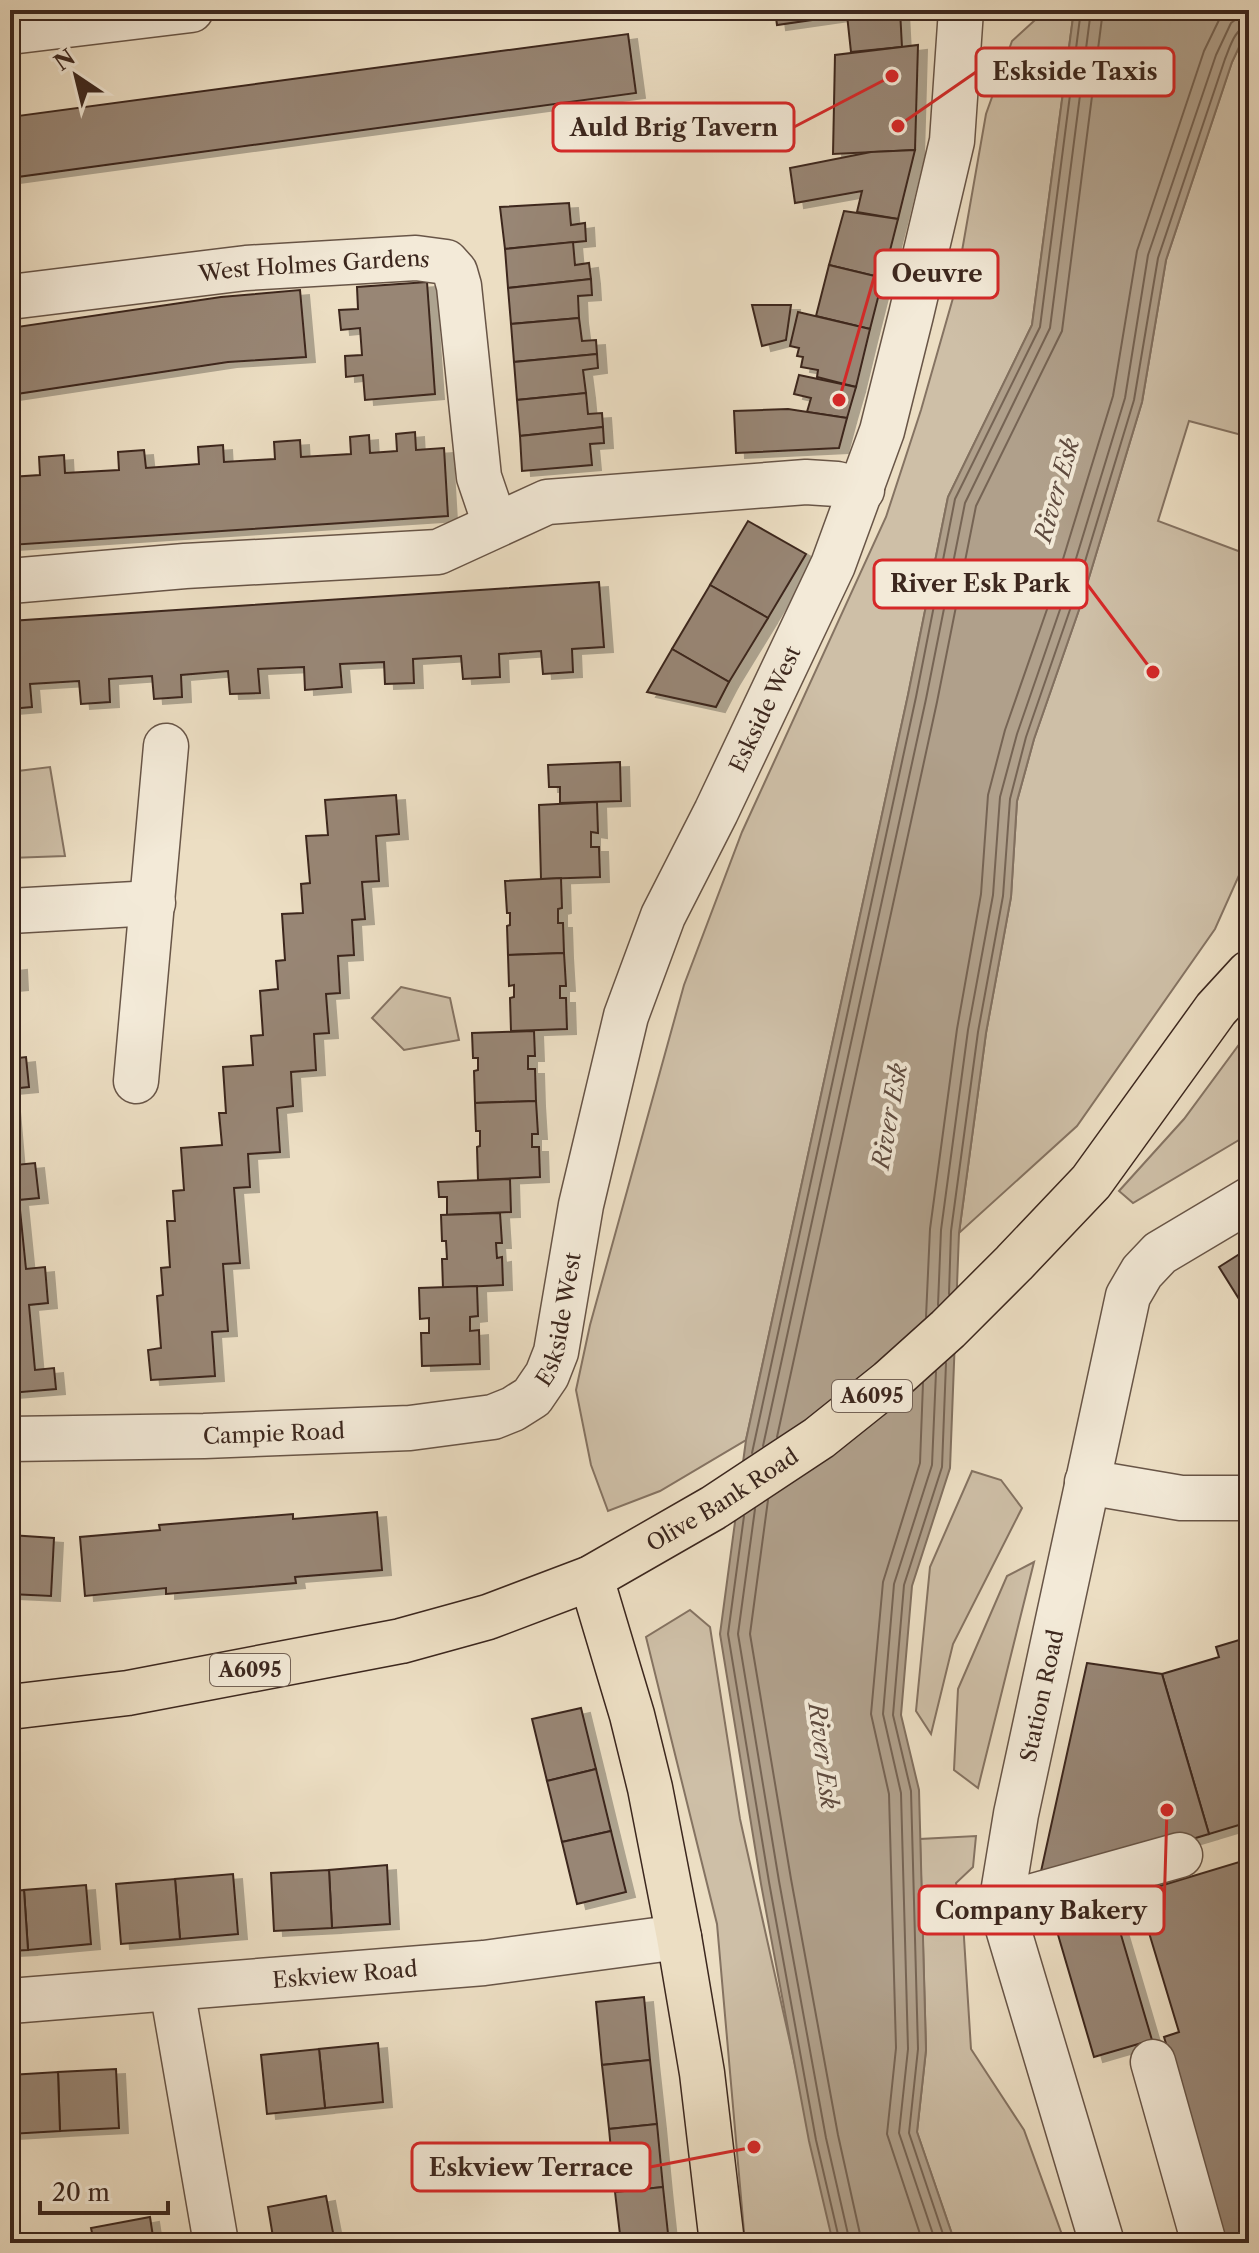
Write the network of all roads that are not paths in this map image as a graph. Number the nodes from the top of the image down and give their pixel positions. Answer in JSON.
{"nodes":[{"id":1,"x":191,"y":10,"type":"edge"},
{"id":2,"x":961,"y":10,"type":"edge"},
{"id":3,"x":10,"y":32,"type":"edge"},
{"id":4,"x":10,"y":297,"type":"edge"},
{"id":5,"x":862,"y":490,"type":"junction"},
{"id":6,"x":495,"y":524,"type":"junction"},
{"id":7,"x":10,"y":581,"type":"edge"},
{"id":8,"x":166,"y":746,"type":"dead end"},
{"id":9,"x":153,"y":903,"type":"junction"},
{"id":10,"x":10,"y":911,"type":"edge"},
{"id":11,"x":1249,"y":973,"type":"edge"},
{"id":12,"x":136,"y":1081,"type":"dead end"},
{"id":13,"x":1249,"y":1200,"type":"edge"},
{"id":14,"x":532,"y":1397,"type":"joint"},
{"id":15,"x":10,"y":1439,"type":"edge"},
{"id":16,"x":1087,"y":1482,"type":"junction"},
{"id":17,"x":1249,"y":1498,"type":"edge"},
{"id":18,"x":591,"y":1578,"type":"junction"},
{"id":19,"x":10,"y":1707,"type":"edge"},
{"id":20,"x":1180,"y":1855,"type":"dead end"},
{"id":21,"x":1001,"y":1905,"type":"junction"},
{"id":22,"x":679,"y":1937,"type":"junction"},
{"id":23,"x":172,"y":1989,"type":"junction"},
{"id":24,"x":10,"y":2001,"type":"edge"},
{"id":25,"x":1153,"y":2062,"type":"dead end"},
{"id":26,"x":216,"y":2243,"type":"edge"},
{"id":27,"x":722,"y":2243,"type":"edge"},
{"id":28,"x":1102,"y":2243,"type":"edge"},
{"id":29,"x":1204,"y":2243,"type":"edge"}],
"edges":[{"from":1,"to":3,"type":"street"},
{"from":2,"to":5,"type":"street","name":"Eskside West"},
{"from":4,"to":6,"type":"street","name":"West Holmes Gardens"},
{"from":5,"to":6,"type":"street"},
{"from":5,"to":14,"type":"street","name":"Eskside West"},
{"from":6,"to":7,"type":"street"},
{"from":8,"to":9,"type":"street"},
{"from":9,"to":10,"type":"street"},
{"from":9,"to":12,"type":"street"},
{"from":11,"to":18,"type":"main road","name":"Olive Bank Road","number":"A6095"},
{"from":13,"to":16,"type":"street","name":"Station Road"},
{"from":14,"to":15,"type":"street","name":"Campie Road"},
{"from":16,"to":17,"type":"street"},
{"from":16,"to":21,"type":"street","name":"Station Road"},
{"from":18,"to":19,"type":"main road","name":"Olive Bank Road","number":"A6095"},
{"from":18,"to":22,"type":"main road"},
{"from":20,"to":21,"type":"street"},
{"from":21,"to":28,"type":"street","name":"Station Road"},
{"from":22,"to":23,"type":"street","name":"Eskview Road"},
{"from":22,"to":27,"type":"main road"},
{"from":23,"to":24,"type":"street","name":"Eskview Road"},
{"from":23,"to":26,"type":"street"},
{"from":25,"to":29,"type":"street"}]}
